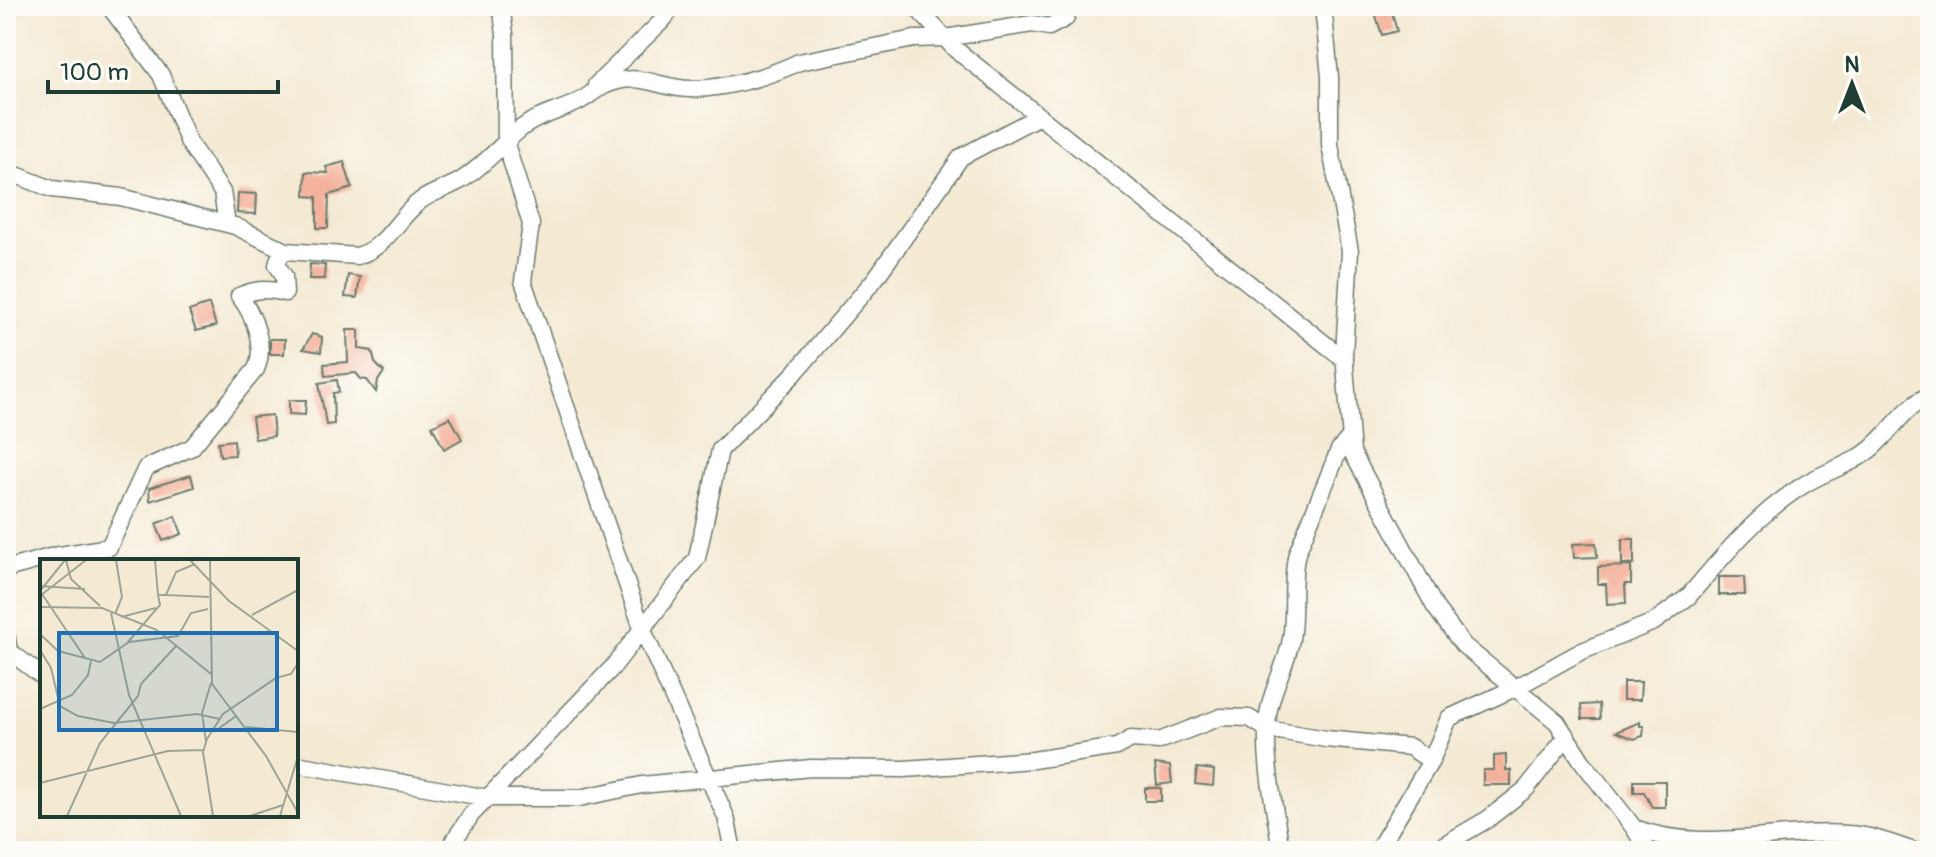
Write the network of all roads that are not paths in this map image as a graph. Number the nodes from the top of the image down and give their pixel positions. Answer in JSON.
{"nodes":[{"id":1,"x":109,"y":6,"type":"edge"},
{"id":2,"x":501,"y":6,"type":"edge"},
{"id":3,"x":674,"y":6,"type":"edge"},
{"id":4,"x":915,"y":6,"type":"edge"},
{"id":5,"x":1068,"y":6,"type":"edge"},
{"id":6,"x":1323,"y":6,"type":"edge"},
{"id":7,"x":945,"y":38,"type":"junction"},
{"id":8,"x":579,"y":102,"type":"junction"},
{"id":9,"x":1039,"y":116,"type":"junction"},
{"id":10,"x":506,"y":144,"type":"junction"},
{"id":11,"x":6,"y":171,"type":"edge"},
{"id":12,"x":227,"y":224,"type":"junction"},
{"id":13,"x":282,"y":249,"type":"junction"},
{"id":14,"x":1345,"y":360,"type":"junction"},
{"id":15,"x":1930,"y":395,"type":"edge"},
{"id":16,"x":1350,"y":437,"type":"junction"},
{"id":17,"x":43,"y":559,"type":"edge"},
{"id":18,"x":40,"y":560,"type":"edge"},
{"id":19,"x":6,"y":569,"type":"edge"},
{"id":20,"x":642,"y":628,"type":"junction"},
{"id":21,"x":6,"y":634,"type":"edge"},
{"id":22,"x":40,"y":674,"type":"edge"},
{"id":23,"x":1517,"y":687,"type":"junction"},
{"id":24,"x":1267,"y":729,"type":"junction"},
{"id":25,"x":1567,"y":736,"type":"junction"},
{"id":26,"x":1431,"y":761,"type":"junction"},
{"id":27,"x":298,"y":764,"type":"edge"},
{"id":28,"x":709,"y":779,"type":"junction"},
{"id":29,"x":488,"y":798,"type":"junction"},
{"id":30,"x":1634,"y":828,"type":"junction"},
{"id":31,"x":447,"y":851,"type":"edge"},
{"id":32,"x":733,"y":851,"type":"edge"},
{"id":33,"x":1281,"y":851,"type":"edge"},
{"id":34,"x":1377,"y":851,"type":"edge"},
{"id":35,"x":1433,"y":851,"type":"edge"},
{"id":36,"x":1648,"y":851,"type":"edge"},
{"id":37,"x":1914,"y":851,"type":"edge"}],
"edges":[{"from":1,"to":12,"type":"street"},
{"from":2,"to":10,"type":"street"},
{"from":3,"to":8,"type":"street"},
{"from":4,"to":7,"type":"street"},
{"from":5,"to":7,"type":"street"},
{"from":6,"to":14,"type":"street"},
{"from":7,"to":8,"type":"street"},
{"from":7,"to":9,"type":"street"},
{"from":8,"to":10,"type":"street"},
{"from":9,"to":14,"type":"street"},
{"from":9,"to":20,"type":"street"},
{"from":10,"to":13,"type":"street"},
{"from":10,"to":20,"type":"street"},
{"from":11,"to":12,"type":"street"},
{"from":12,"to":13,"type":"street"},
{"from":13,"to":17,"type":"street"},
{"from":14,"to":16,"type":"street"},
{"from":15,"to":23,"type":"street"},
{"from":16,"to":23,"type":"street"},
{"from":16,"to":24,"type":"street"},
{"from":18,"to":19,"type":"street"},
{"from":20,"to":28,"type":"street"},
{"from":20,"to":29,"type":"street"},
{"from":21,"to":22,"type":"street"},
{"from":23,"to":25,"type":"street"},
{"from":23,"to":26,"type":"street"},
{"from":24,"to":26,"type":"street"},
{"from":24,"to":28,"type":"street"},
{"from":24,"to":33,"type":"street"},
{"from":25,"to":30,"type":"street"},
{"from":25,"to":35,"type":"street"},
{"from":26,"to":34,"type":"street"},
{"from":27,"to":29,"type":"street"},
{"from":28,"to":29,"type":"street"},
{"from":28,"to":32,"type":"street"},
{"from":29,"to":31,"type":"street"},
{"from":30,"to":36,"type":"street"},
{"from":30,"to":37,"type":"street"}]}
